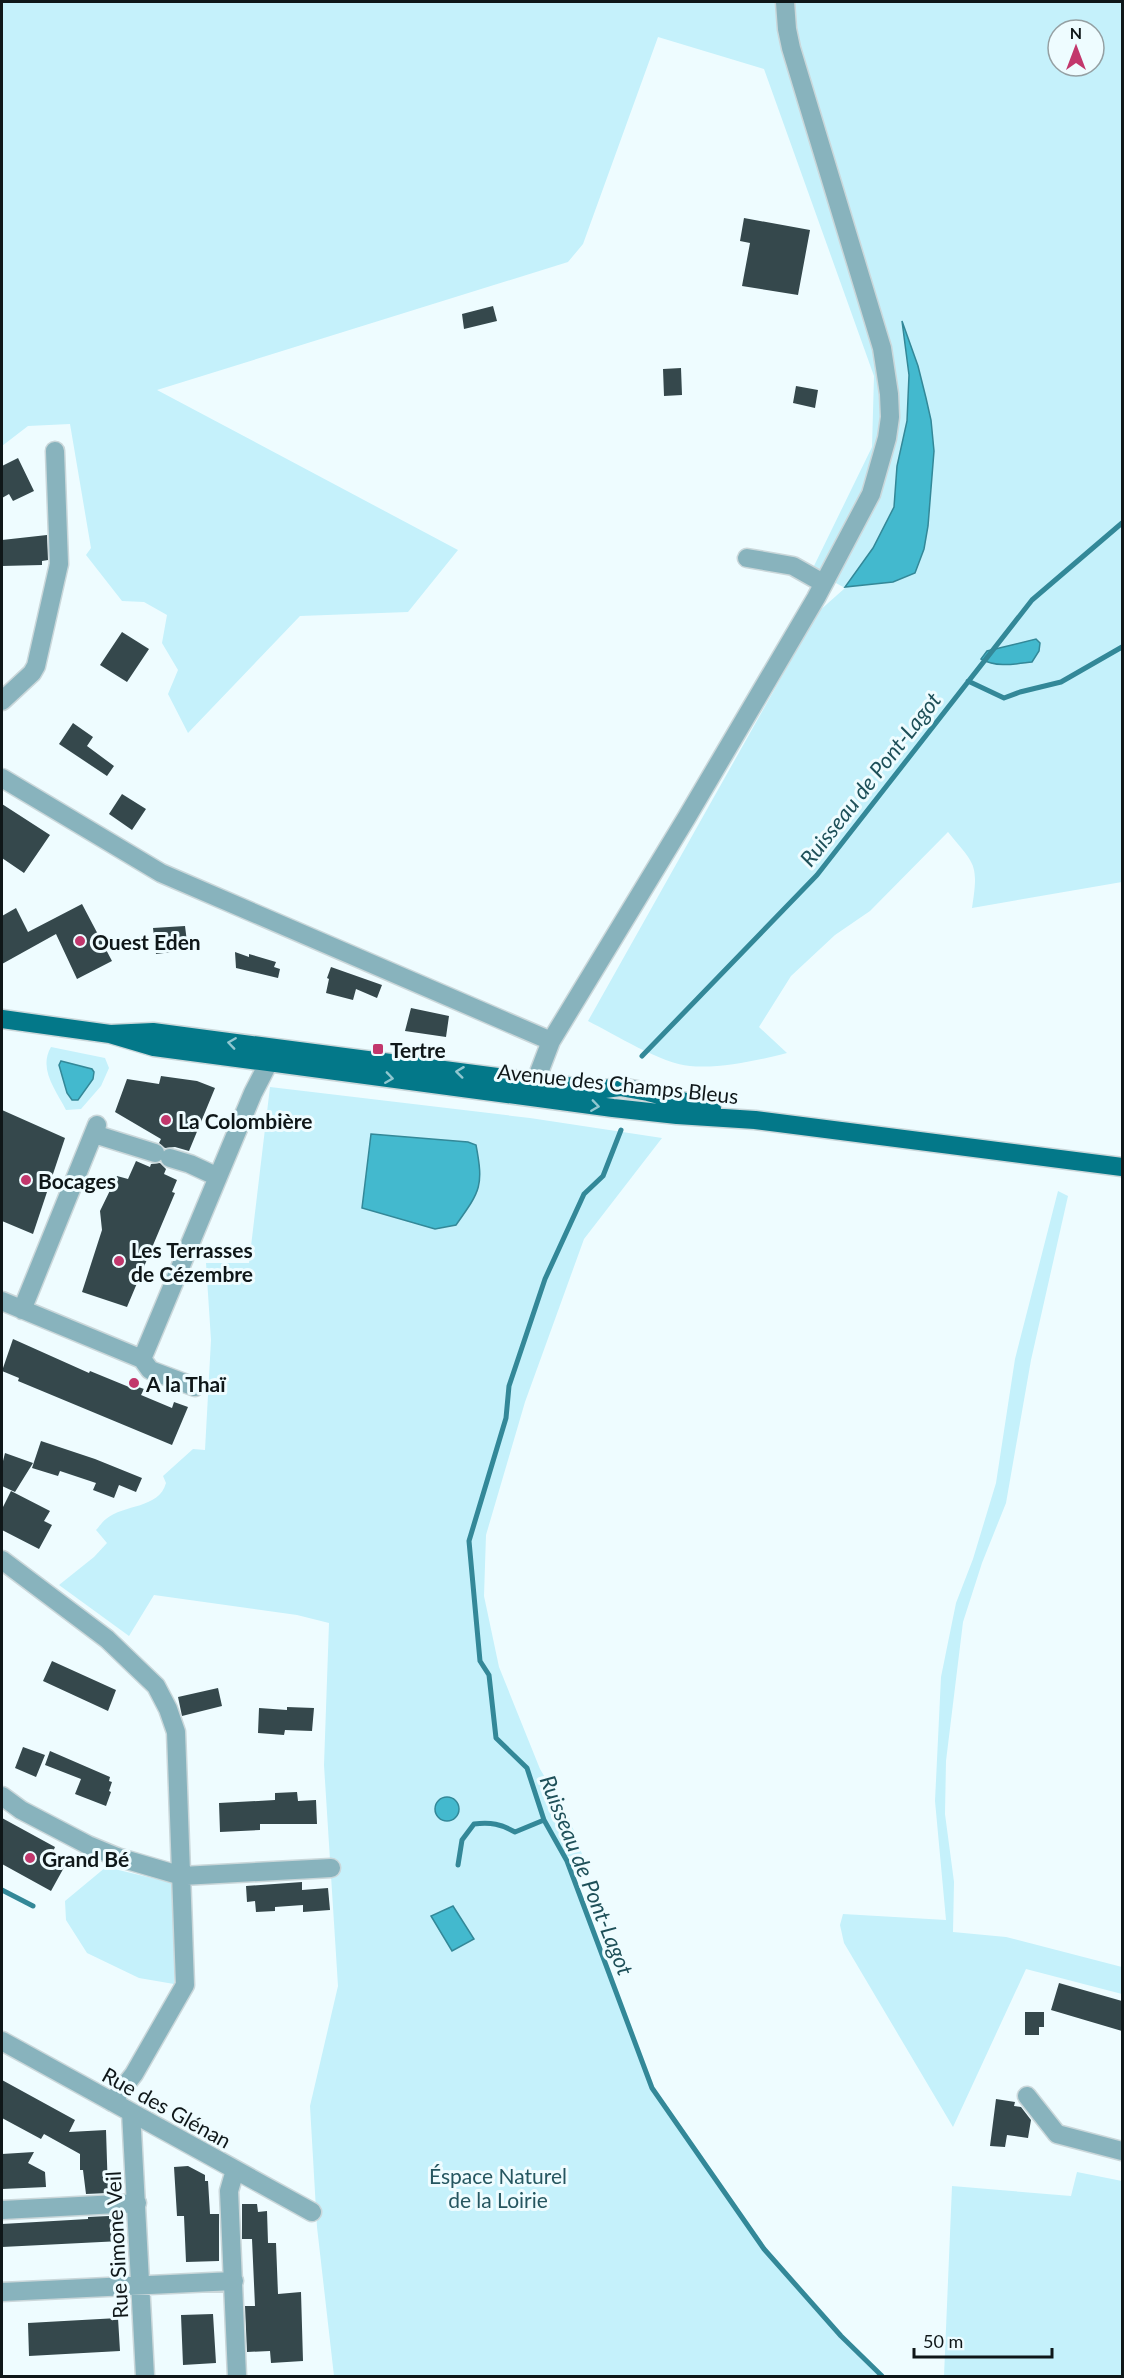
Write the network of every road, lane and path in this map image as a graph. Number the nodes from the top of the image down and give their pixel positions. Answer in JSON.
{"nodes":[{"id":1,"x":785,"y":2,"type":"edge"},
{"id":2,"x":55,"y":451,"type":"dead end"},
{"id":3,"x":747,"y":558,"type":"dead end"},
{"id":4,"x":823,"y":583,"type":"junction"},
{"id":5,"x":2,"y":701,"type":"edge"},
{"id":6,"x":2,"y":778,"type":"edge"},
{"id":7,"x":2,"y":1019,"type":"edge"},
{"id":8,"x":110,"y":1034,"type":"junction"},
{"id":9,"x":551,"y":1041,"type":"junction"},
{"id":10,"x":302,"y":1052,"type":"junction"},
{"id":11,"x":269,"y":1062,"type":"junction"},
{"id":12,"x":538,"y":1090,"type":"junction"},
{"id":13,"x":1122,"y":1167,"type":"edge"},
{"id":14,"x":218,"y":1177,"type":"junction"},
{"id":15,"x":2,"y":1302,"type":"edge"},
{"id":16,"x":22,"y":1310,"type":"junction"},
{"id":17,"x":142,"y":1359,"type":"junction"},
{"id":18,"x":195,"y":1387,"type":"dead end"},
{"id":19,"x":2,"y":1560,"type":"edge"},
{"id":20,"x":2,"y":1796,"type":"edge"},
{"id":21,"x":331,"y":1868,"type":"dead end"},
{"id":22,"x":182,"y":1876,"type":"junction"},
{"id":23,"x":2,"y":2041,"type":"edge"},
{"id":24,"x":1027,"y":2096,"type":"dead end"},
{"id":25,"x":112,"y":2102,"type":"junction"},
{"id":26,"x":131,"y":2112,"type":"junction"},
{"id":27,"x":1122,"y":2151,"type":"edge"},
{"id":28,"x":235,"y":2169,"type":"junction"},
{"id":29,"x":137,"y":2203,"type":"junction"},
{"id":30,"x":2,"y":2210,"type":"edge"},
{"id":31,"x":312,"y":2211,"type":"dead end"},
{"id":32,"x":234,"y":2281,"type":"junction"},
{"id":33,"x":140,"y":2286,"type":"junction"},
{"id":34,"x":2,"y":2292,"type":"edge"},
{"id":35,"x":145,"y":2376,"type":"edge"},
{"id":36,"x":237,"y":2376,"type":"edge"}],
"edges":[{"from":1,"to":4,"type":"street"},
{"from":2,"to":5,"type":"street"},
{"from":3,"to":4,"type":"street"},
{"from":4,"to":9,"type":"street"},
{"from":6,"to":9,"type":"street"},
{"from":7,"to":8,"type":"main road","name":"Avenue des Champs Bleus"},
{"from":10,"to":8,"type":"main road","name":"Avenue des Champs Bleus","one_way":true},
{"from":8,"to":11,"type":"main road","name":"Avenue des Champs Bleus"},
{"from":9,"to":12,"type":"street"},
{"from":10,"to":11,"type":"main road","name":"Avenue des Champs Bleus"},
{"from":12,"to":10,"type":"main road","name":"Avenue des Champs Bleus","one_way":true},
{"from":11,"to":12,"type":"main road","name":"Avenue des Champs Bleus","one_way":true},
{"from":11,"to":14,"type":"street"},
{"from":12,"to":13,"type":"main road","name":"Avenue des Champs Bleus"},
{"from":14,"to":16,"type":"street"},
{"from":14,"to":17,"type":"street"},
{"from":15,"to":16,"type":"street"},
{"from":16,"to":17,"type":"street"},
{"from":17,"to":18,"type":"street"},
{"from":19,"to":22,"type":"street"},
{"from":20,"to":22,"type":"street"},
{"from":21,"to":22,"type":"street"},
{"from":22,"to":25,"type":"street"},
{"from":23,"to":25,"type":"street","name":"Rue des Glénan"},
{"from":24,"to":27,"type":"street"},
{"from":25,"to":26,"type":"street","name":"Rue des Glénan"},
{"from":26,"to":28,"type":"street","name":"Rue des Glénan"},
{"from":26,"to":29,"type":"street","name":"Rue Simone Veil"},
{"from":28,"to":31,"type":"street","name":"Rue des Glénan"},
{"from":28,"to":32,"type":"street"},
{"from":29,"to":30,"type":"street"},
{"from":29,"to":33,"type":"street","name":"Rue Simone Veil"},
{"from":32,"to":33,"type":"street"},
{"from":32,"to":36,"type":"street"},
{"from":33,"to":34,"type":"street"},
{"from":33,"to":35,"type":"street","name":"Rue Simone Veil"}]}
